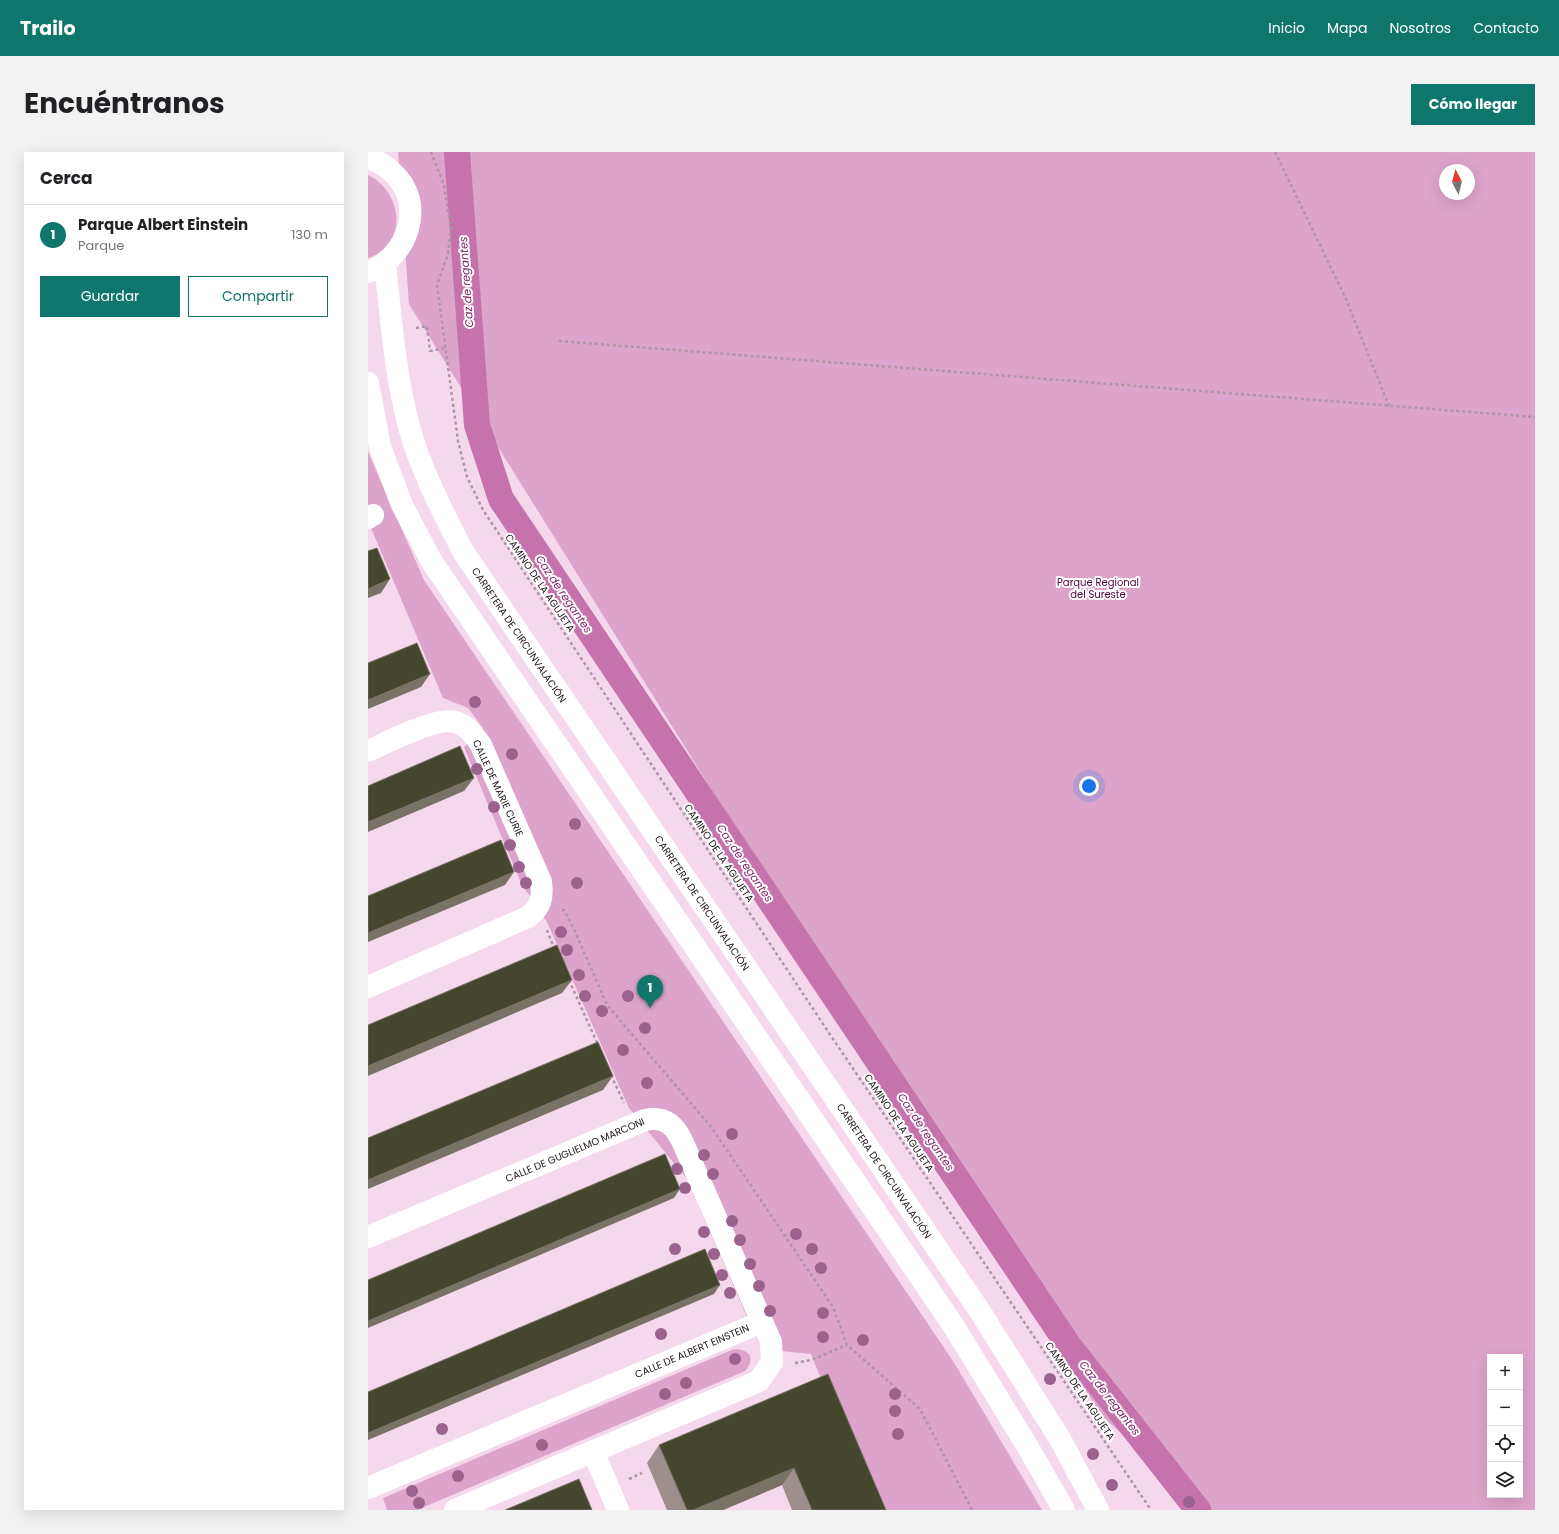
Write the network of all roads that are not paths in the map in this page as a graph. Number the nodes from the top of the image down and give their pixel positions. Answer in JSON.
{"nodes":[{"id":1,"x":374,"y":157,"type":"edge"},
{"id":2,"x":376,"y":268,"type":"edge"},
{"id":3,"x":368,"y":383,"type":"edge"},
{"id":4,"x":368,"y":751,"type":"edge"},
{"id":5,"x":368,"y":987,"type":"edge"},
{"id":6,"x":368,"y":1237,"type":"edge"},
{"id":7,"x":762,"y":1322,"type":"junction"},
{"id":8,"x":592,"y":1451,"type":"junction"},
{"id":9,"x":368,"y":1488,"type":"edge"},
{"id":10,"x":455,"y":1510,"type":"edge"},
{"id":11,"x":618,"y":1510,"type":"edge"},
{"id":12,"x":1064,"y":1510,"type":"edge"},
{"id":13,"x":1098,"y":1510,"type":"edge"}],
"edges":[{"from":1,"to":2,"type":"main road"},
{"from":2,"to":13,"type":"main road","name":"CARRETERA DE CIRCUNVALACIÓN"},
{"from":3,"to":12,"type":"main road"},
{"from":4,"to":5,"type":"main road","name":"CALLE DE MARIE CURIE"},
{"from":6,"to":7,"type":"main road","name":"CALLE DE GUGLIELMO MARCONI"},
{"from":7,"to":8,"type":"main road","name":"CALLE DE ALBERT EINSTEIN"},
{"from":7,"to":9,"type":"main road","name":"CALLE DE ALBERT EINSTEIN"},
{"from":8,"to":10,"type":"main road","name":"CALLE DE ALBERT EINSTEIN"},
{"from":8,"to":11,"type":"main road"}]}
